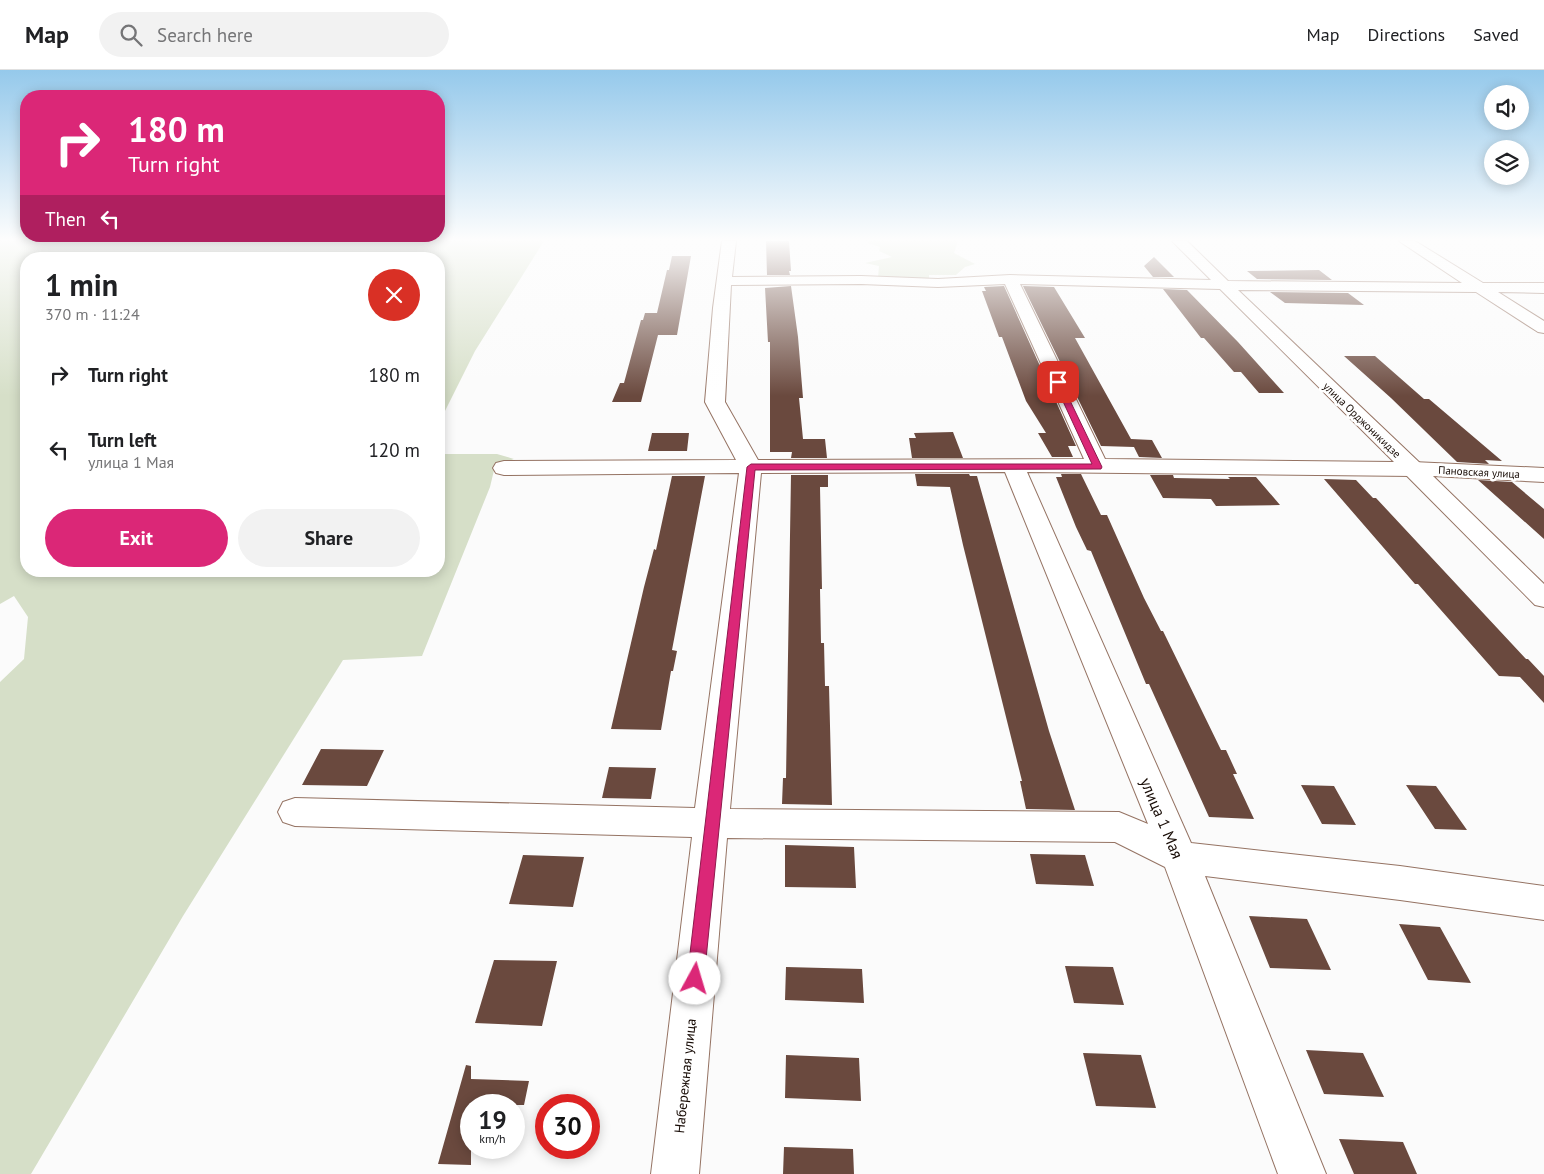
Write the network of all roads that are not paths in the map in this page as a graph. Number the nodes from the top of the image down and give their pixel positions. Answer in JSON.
{"nodes":[{"id":1,"x":723,"y":293,"type":"edge"},
{"id":2,"x":1016,"y":293,"type":"edge"},
{"id":3,"x":1230,"y":293,"type":"edge"},
{"id":4,"x":1487,"y":293,"type":"edge"},
{"id":5,"x":1544,"y":328,"type":"edge"},
{"id":6,"x":1013,"y":466,"type":"junction"},
{"id":7,"x":751,"y":467,"type":"junction"},
{"id":8,"x":1098,"y":467,"type":"junction"},
{"id":9,"x":504,"y":468,"type":"dead end"},
{"id":10,"x":1413,"y":469,"type":"junction"},
{"id":11,"x":1544,"y":475,"type":"edge"},
{"id":12,"x":1544,"y":599,"type":"edge"},
{"id":13,"x":295,"y":812,"type":"dead end"},
{"id":14,"x":711,"y":823,"type":"junction"},
{"id":15,"x":1178,"y":857,"type":"junction"},
{"id":16,"x":1544,"y":903,"type":"edge"},
{"id":17,"x":675,"y":1174,"type":"edge"},
{"id":18,"x":1302,"y":1174,"type":"edge"}],
"edges":[{"from":1,"to":7,"type":"street"},
{"from":2,"to":8,"type":"street"},
{"from":3,"to":10,"type":"street","name":"улица Орджоникидзе"},
{"from":4,"to":5,"type":"street"},
{"from":6,"to":7,"type":"street","name":"Пановская улица"},
{"from":6,"to":8,"type":"street","name":"Пановская улица"},
{"from":6,"to":15,"type":"street","name":"улица 1 Мая"},
{"from":7,"to":9,"type":"street","name":"Пановская улица"},
{"from":7,"to":14,"type":"street","name":"Набережная улица"},
{"from":8,"to":10,"type":"street","name":"Пановская улица"},
{"from":10,"to":11,"type":"street","name":"Пановская улица"},
{"from":10,"to":12,"type":"street","name":"улица Орджоникидзе"},
{"from":13,"to":14,"type":"street"},
{"from":14,"to":15,"type":"street"},
{"from":14,"to":17,"type":"street","name":"Набережная улица"},
{"from":15,"to":16,"type":"street"},
{"from":15,"to":18,"type":"street","name":"улица 1 Мая"}]}
